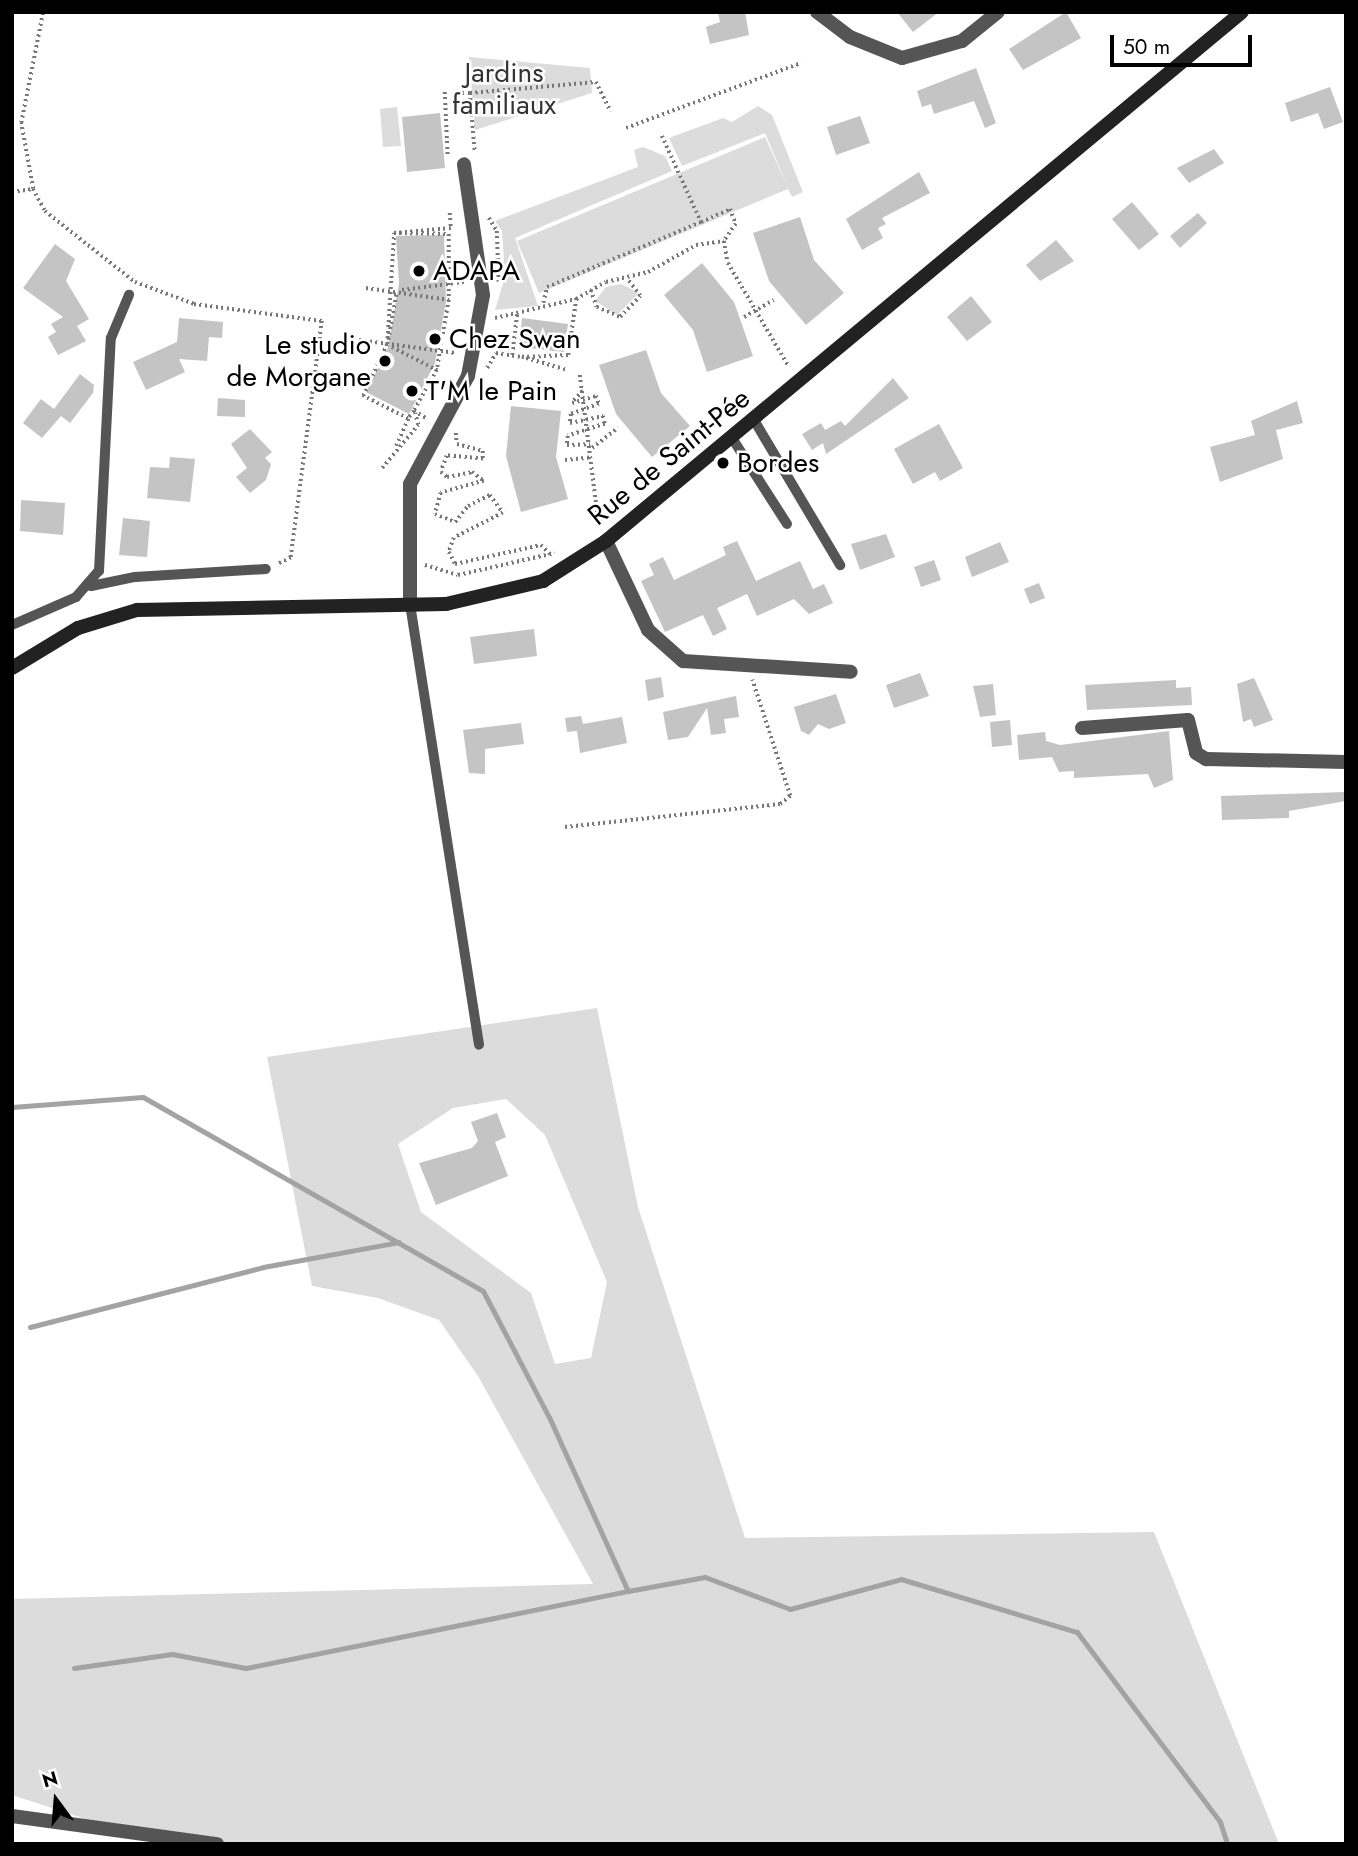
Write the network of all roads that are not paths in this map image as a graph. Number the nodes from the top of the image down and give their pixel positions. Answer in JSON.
{"nodes":[{"id":1,"x":817,"y":12,"type":"edge"},
{"id":2,"x":998,"y":12,"type":"edge"},
{"id":3,"x":1242,"y":12,"type":"edge"},
{"id":4,"x":456,"y":166,"type":"road end"},
{"id":5,"x":129,"y":295,"type":"dead end"},
{"id":6,"x":754,"y":420,"type":"junction"},
{"id":7,"x":732,"y":438,"type":"junction"},
{"id":8,"x":787,"y":524,"type":"dead end"},
{"id":9,"x":607,"y":541,"type":"junction"},
{"id":10,"x":840,"y":565,"type":"dead end"},
{"id":11,"x":267,"y":569,"type":"road end"},
{"id":12,"x":91,"y":586,"type":"junction"},
{"id":13,"x":410,"y":604,"type":"junction"},
{"id":14,"x":12,"y":625,"type":"edge"},
{"id":15,"x":12,"y":668,"type":"edge"},
{"id":16,"x":852,"y":672,"type":"dead end"},
{"id":17,"x":1082,"y":727,"type":"dead end"},
{"id":18,"x":1346,"y":762,"type":"edge"},
{"id":19,"x":480,"y":1045,"type":"dead end"},
{"id":20,"x":12,"y":1816,"type":"edge"},
{"id":21,"x":217,"y":1844,"type":"edge"}],
"edges":[{"from":1,"to":2,"type":"street"},
{"from":3,"to":6,"type":"main road","name":"Rue de Saint-Pée"},
{"from":4,"to":13,"type":"street"},
{"from":5,"to":12,"type":"lane"},
{"from":6,"to":7,"type":"main road","name":"Rue de Saint-Pée"},
{"from":6,"to":10,"type":"lane"},
{"from":7,"to":8,"type":"lane"},
{"from":7,"to":9,"type":"main road","name":"Rue de Saint-Pée"},
{"from":9,"to":13,"type":"main road","name":"Rue de Saint-Pée"},
{"from":9,"to":16,"type":"street"},
{"from":11,"to":12,"type":"lane"},
{"from":12,"to":14,"type":"lane"},
{"from":13,"to":15,"type":"main road","name":"Rue de Saint-Pée"},
{"from":13,"to":19,"type":"lane"},
{"from":17,"to":18,"type":"street"},
{"from":20,"to":21,"type":"street"}]}
